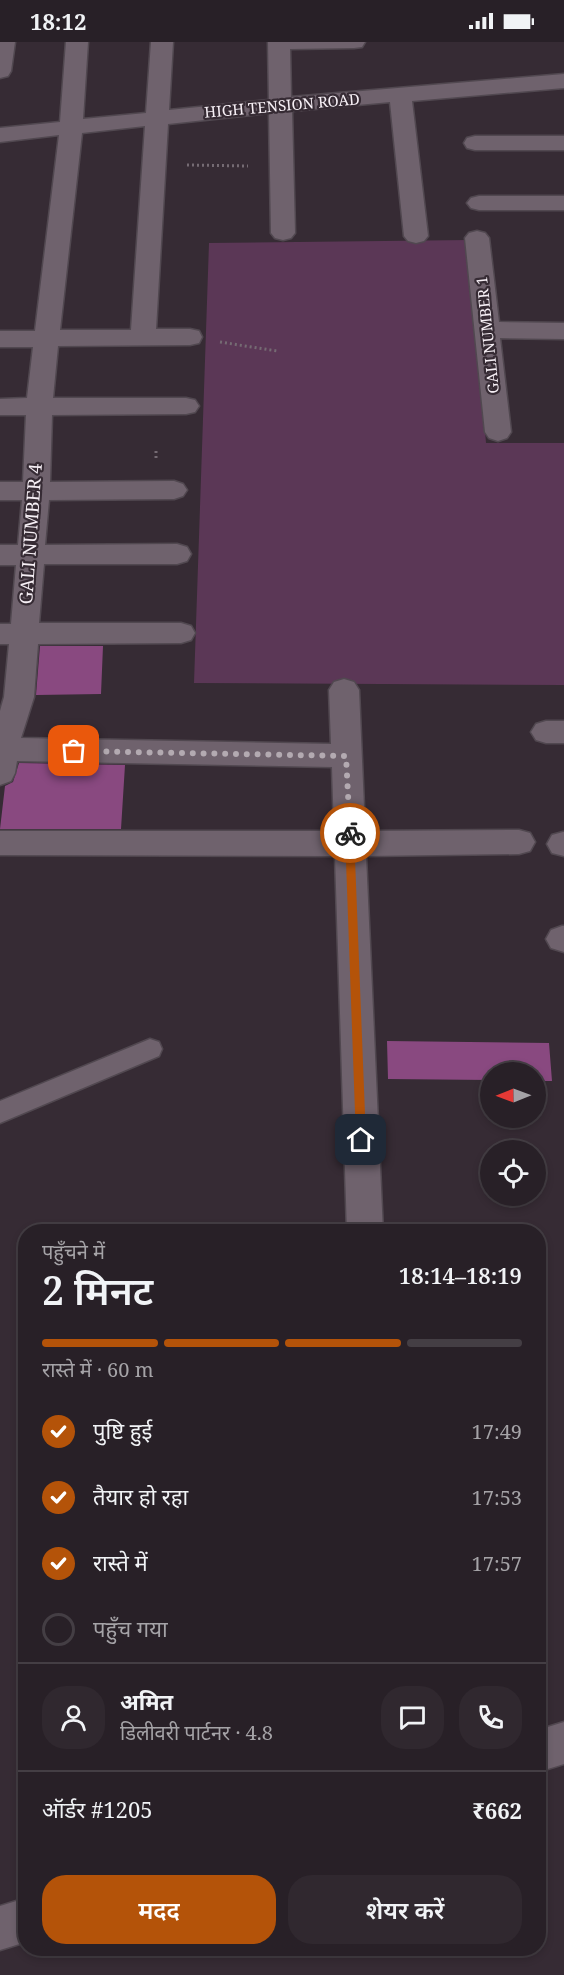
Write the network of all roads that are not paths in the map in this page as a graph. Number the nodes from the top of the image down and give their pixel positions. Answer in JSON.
{"nodes":[{"id":1,"x":4,"y":42,"type":"edge"},
{"id":2,"x":77,"y":42,"type":"edge"},
{"id":3,"x":162,"y":42,"type":"edge"},
{"id":4,"x":354,"y":42,"type":"edge"},
{"id":5,"x":279,"y":43,"type":"edge"},
{"id":6,"x":0,"y":71,"type":"edge"},
{"id":7,"x":564,"y":81,"type":"edge"},
{"id":8,"x":400,"y":95,"type":"junction"},
{"id":9,"x":281,"y":105,"type":"junction"},
{"id":10,"x":157,"y":118,"type":"junction"},
{"id":11,"x":71,"y":128,"type":"junction"},
{"id":12,"x":0,"y":135,"type":"edge"},
{"id":13,"x":564,"y":142,"type":"edge"},
{"id":14,"x":475,"y":143,"type":"dead end"},
{"id":15,"x":479,"y":203,"type":"dead end"},
{"id":16,"x":564,"y":203,"type":"edge"},
{"id":17,"x":283,"y":233,"type":"dead end"},
{"id":18,"x":416,"y":236,"type":"dead end"},
{"id":19,"x":477,"y":238,"type":"dead end"},
{"id":20,"x":488,"y":330,"type":"junction"},
{"id":21,"x":564,"y":331,"type":"edge"},
{"id":22,"x":190,"y":337,"type":"road end"},
{"id":23,"x":143,"y":338,"type":"junction"},
{"id":24,"x":0,"y":339,"type":"edge"},
{"id":25,"x":47,"y":339,"type":"junction"},
{"id":26,"x":186,"y":406,"type":"dead end"},
{"id":27,"x":0,"y":407,"type":"edge"},
{"id":28,"x":39,"y":407,"type":"junction"},
{"id":29,"x":498,"y":432,"type":"dead end"},
{"id":30,"x":174,"y":490,"type":"dead end"},
{"id":31,"x":0,"y":491,"type":"edge"},
{"id":32,"x":36,"y":491,"type":"junction"},
{"id":33,"x":177,"y":554,"type":"dead end"},
{"id":34,"x":0,"y":555,"type":"edge"},
{"id":35,"x":30,"y":555,"type":"junction"},
{"id":36,"x":12,"y":633,"type":"edge"},
{"id":37,"x":181,"y":633,"type":"dead end"},
{"id":38,"x":344,"y":690,"type":"dead end"},
{"id":39,"x":10,"y":697,"type":"edge"},
{"id":40,"x":346,"y":756,"type":"junction"},
{"id":41,"x":1,"y":761,"type":"edge"},
{"id":42,"x":519,"y":842,"type":"dead end"},
{"id":43,"x":0,"y":843,"type":"edge"},
{"id":44,"x":350,"y":843,"type":"junction"},
{"id":45,"x":150,"y":1049,"type":"dead end"},
{"id":46,"x":0,"y":1112,"type":"edge"},
{"id":47,"x":365,"y":1224,"type":"edge"},
{"id":48,"x":564,"y":1743,"type":"edge"},
{"id":49,"x":546,"y":1748,"type":"edge"},
{"id":50,"x":18,"y":1923,"type":"edge"},
{"id":51,"x":0,"y":1929,"type":"edge"}],
"edges":[{"from":1,"to":6,"type":"street"},
{"from":2,"to":11,"type":"street","name":"GALI NUMBER 4"},
{"from":3,"to":10,"type":"street"},
{"from":4,"to":5,"type":"street"},
{"from":5,"to":9,"type":"street"},
{"from":7,"to":8,"type":"street","name":"HIGH TENSION ROAD"},
{"from":8,"to":9,"type":"street","name":"HIGH TENSION ROAD"},
{"from":8,"to":18,"type":"street"},
{"from":9,"to":10,"type":"street","name":"HIGH TENSION ROAD"},
{"from":9,"to":17,"type":"street"},
{"from":10,"to":11,"type":"street","name":"HIGH TENSION ROAD"},
{"from":10,"to":23,"type":"street"},
{"from":11,"to":12,"type":"street","name":"HIGH TENSION ROAD"},
{"from":11,"to":25,"type":"street","name":"GALI NUMBER 4"},
{"from":13,"to":14,"type":"street"},
{"from":15,"to":16,"type":"street"},
{"from":19,"to":20,"type":"street","name":"GALI NUMBER 1"},
{"from":20,"to":21,"type":"street"},
{"from":20,"to":29,"type":"street","name":"GALI NUMBER 1"},
{"from":22,"to":23,"type":"street"},
{"from":23,"to":25,"type":"street"},
{"from":24,"to":25,"type":"street"},
{"from":25,"to":28,"type":"street","name":"GALI NUMBER 4"},
{"from":26,"to":28,"type":"street"},
{"from":27,"to":28,"type":"street"},
{"from":28,"to":32,"type":"street","name":"GALI NUMBER 4"},
{"from":30,"to":32,"type":"street"},
{"from":31,"to":32,"type":"street"},
{"from":32,"to":35,"type":"street","name":"GALI NUMBER 4"},
{"from":33,"to":35,"type":"street"},
{"from":34,"to":35,"type":"street"},
{"from":35,"to":36,"type":"street","name":"GALI NUMBER 4"},
{"from":36,"to":37,"type":"street"},
{"from":36,"to":39,"type":"street","name":"GALI NUMBER 4"},
{"from":38,"to":40,"type":"street"},
{"from":39,"to":41,"type":"street","name":"GALI NUMBER 4"},
{"from":40,"to":41,"type":"street"},
{"from":40,"to":44,"type":"street"},
{"from":42,"to":44,"type":"street"},
{"from":43,"to":44,"type":"street"},
{"from":44,"to":47,"type":"street"},
{"from":45,"to":46,"type":"lane"},
{"from":48,"to":49,"type":"street"},
{"from":50,"to":51,"type":"street"}]}
